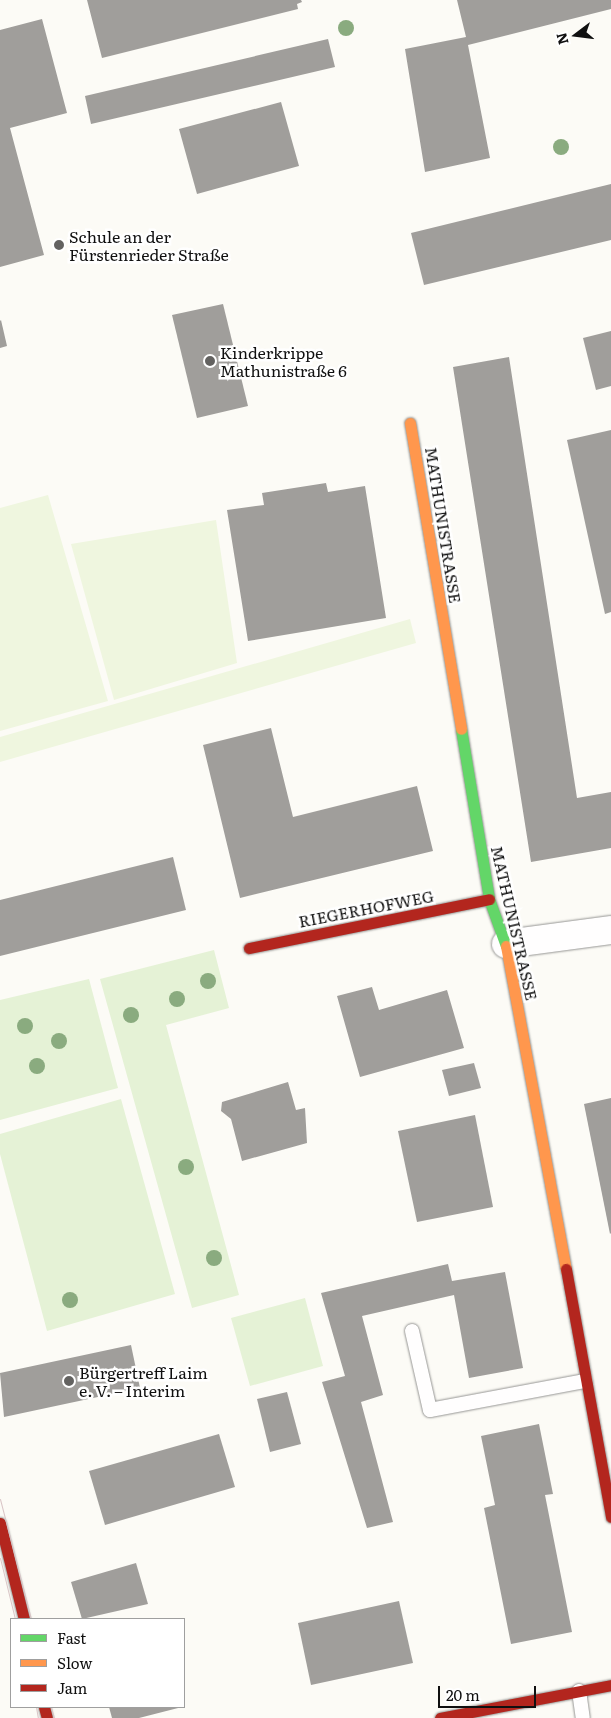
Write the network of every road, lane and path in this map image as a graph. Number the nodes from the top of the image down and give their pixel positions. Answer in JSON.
{"nodes":[{"id":1,"x":410,"y":423,"type":"dead end"},
{"id":2,"x":489,"y":899,"type":"junction"},
{"id":3,"x":611,"y":930,"type":"edge"},
{"id":4,"x":506,"y":944,"type":"junction"},
{"id":5,"x":248,"y":948,"type":"dead end"},
{"id":6,"x":412,"y":1331,"type":"dead end"},
{"id":7,"x":584,"y":1381,"type":"junction"},
{"id":8,"x":611,"y":1516,"type":"edge"},
{"id":9,"x":0,"y":1523,"type":"edge"},
{"id":10,"x":24,"y":1618,"type":"edge"},
{"id":11,"x":611,"y":1685,"type":"edge"},
{"id":12,"x":579,"y":1691,"type":"junction"},
{"id":13,"x":440,"y":1718,"type":"edge"},
{"id":14,"x":583,"y":1718,"type":"edge"}],
"edges":[{"from":1,"to":2,"type":"street","name":"MATHUNISTRASSE"},
{"from":2,"to":4,"type":"street","name":"MATHUNISTRASSE"},
{"from":2,"to":5,"type":"street","name":"RIEGERHOFWEG"},
{"from":3,"to":4,"type":"street"},
{"from":4,"to":7,"type":"street","name":"MATHUNISTRASSE"},
{"from":6,"to":7,"type":"lane"},
{"from":7,"to":8,"type":"street","name":"MATHUNISTRASSE"},
{"from":9,"to":10,"type":"street"},
{"from":11,"to":12,"type":"street"},
{"from":12,"to":13,"type":"street"},
{"from":12,"to":14,"type":"lane"}]}
